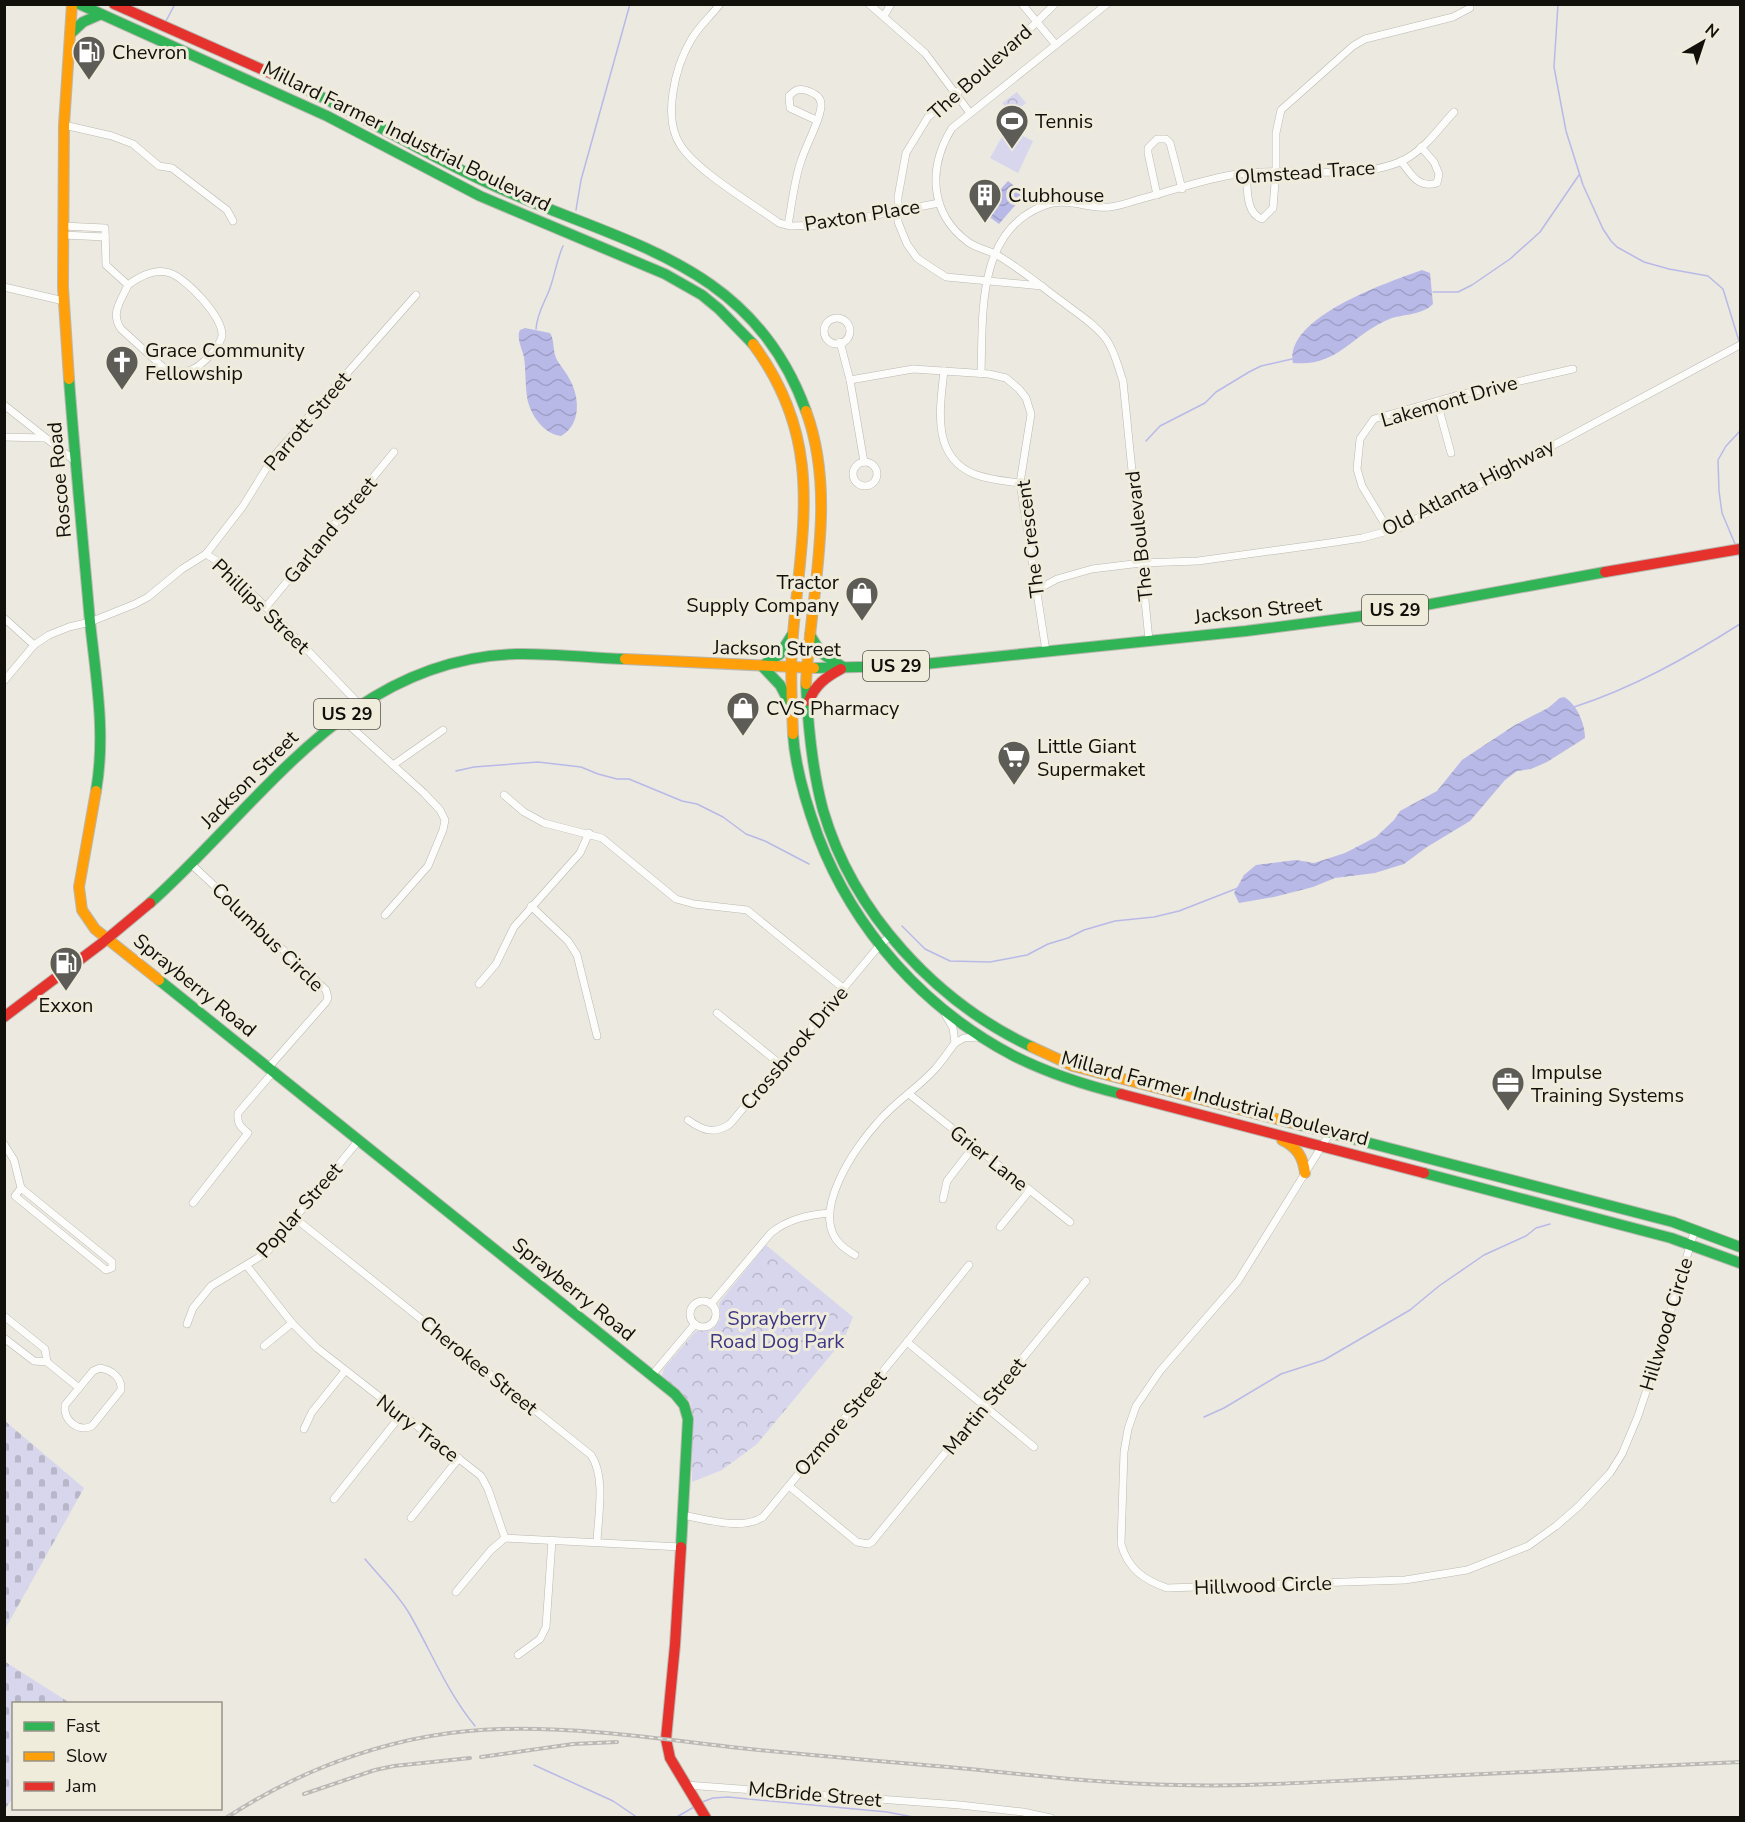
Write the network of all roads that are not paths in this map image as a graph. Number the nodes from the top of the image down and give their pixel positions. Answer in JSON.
{"nodes":[{"id":1,"x":72,"y":4,"type":"edge"},
{"id":2,"x":79,"y":4,"type":"edge"},
{"id":3,"x":114,"y":4,"type":"edge"},
{"id":4,"x":720,"y":4,"type":"edge"},
{"id":5,"x":869,"y":4,"type":"edge"},
{"id":6,"x":891,"y":4,"type":"edge"},
{"id":7,"x":1022,"y":4,"type":"edge"},
{"id":8,"x":1055,"y":4,"type":"edge"},
{"id":9,"x":1107,"y":4,"type":"edge"},
{"id":10,"x":1470,"y":8,"type":"dead end"},
{"id":11,"x":99,"y":15,"type":"junction"},
{"id":12,"x":884,"y":16,"type":"junction"},
{"id":13,"x":1037,"y":22,"type":"junction"},
{"id":14,"x":70,"y":34,"type":"junction"},
{"id":15,"x":1056,"y":45,"type":"junction"},
{"id":16,"x":956,"y":92,"type":"junction"},
{"id":17,"x":1454,"y":112,"type":"dead end"},
{"id":18,"x":970,"y":113,"type":"junction"},
{"id":19,"x":816,"y":120,"type":"junction"},
{"id":20,"x":64,"y":125,"type":"junction"},
{"id":21,"x":1421,"y":147,"type":"junction"},
{"id":22,"x":1401,"y":161,"type":"junction"},
{"id":23,"x":1276,"y":170,"type":"junction"},
{"id":24,"x":1246,"y":173,"type":"junction"},
{"id":25,"x":1182,"y":189,"type":"junction"},
{"id":26,"x":1157,"y":195,"type":"junction"},
{"id":27,"x":939,"y":203,"type":"junction"},
{"id":28,"x":898,"y":210,"type":"junction"},
{"id":29,"x":233,"y":221,"type":"dead end"},
{"id":30,"x":788,"y":225,"type":"junction"},
{"id":31,"x":63,"y":231,"type":"junction"},
{"id":32,"x":105,"y":237,"type":"junction"},
{"id":33,"x":995,"y":254,"type":"junction"},
{"id":34,"x":987,"y":280,"type":"junction"},
{"id":35,"x":128,"y":285,"type":"junction"},
{"id":36,"x":1042,"y":286,"type":"junction"},
{"id":37,"x":4,"y":287,"type":"edge"},
{"id":38,"x":416,"y":295,"type":"dead end"},
{"id":39,"x":64,"y":301,"type":"junction"},
{"id":40,"x":840,"y":342,"type":"dead end"},
{"id":41,"x":1739,"y":345,"type":"edge"},
{"id":42,"x":1573,"y":369,"type":"dead end"},
{"id":43,"x":944,"y":371,"type":"junction"},
{"id":44,"x":981,"y":374,"type":"junction"},
{"id":45,"x":850,"y":380,"type":"junction"},
{"id":46,"x":1437,"y":402,"type":"junction"},
{"id":47,"x":4,"y":405,"type":"edge"},
{"id":48,"x":4,"y":437,"type":"edge"},
{"id":49,"x":44,"y":438,"type":"junction"},
{"id":50,"x":394,"y":452,"type":"dead end"},
{"id":51,"x":1451,"y":453,"type":"dead end"},
{"id":52,"x":75,"y":461,"type":"junction"},
{"id":53,"x":864,"y":462,"type":"dead end"},
{"id":54,"x":1020,"y":483,"type":"junction"},
{"id":55,"x":1389,"y":531,"type":"junction"},
{"id":56,"x":1740,"y":549,"type":"edge"},
{"id":57,"x":206,"y":554,"type":"junction"},
{"id":58,"x":1141,"y":562,"type":"junction"},
{"id":59,"x":1035,"y":591,"type":"junction"},
{"id":60,"x":266,"y":607,"type":"junction"},
{"id":61,"x":4,"y":618,"type":"edge"},
{"id":62,"x":90,"y":622,"type":"junction"},
{"id":63,"x":794,"y":632,"type":"junction"},
{"id":64,"x":810,"y":635,"type":"junction"},
{"id":65,"x":1149,"y":640,"type":"junction"},
{"id":66,"x":34,"y":645,"type":"junction"},
{"id":67,"x":1046,"y":651,"type":"junction"},
{"id":68,"x":762,"y":666,"type":"junction"},
{"id":69,"x":791,"y":668,"type":"junction"},
{"id":70,"x":807,"y":668,"type":"junction"},
{"id":71,"x":843,"y":668,"type":"junction"},
{"id":72,"x":4,"y":681,"type":"edge"},
{"id":73,"x":360,"y":705,"type":"junction"},
{"id":74,"x":791,"y":706,"type":"junction"},
{"id":75,"x":807,"y":706,"type":"junction"},
{"id":76,"x":341,"y":718,"type":"junction"},
{"id":77,"x":443,"y":730,"type":"dead end"},
{"id":78,"x":393,"y":765,"type":"junction"},
{"id":79,"x":504,"y":795,"type":"dead end"},
{"id":80,"x":589,"y":833,"type":"junction"},
{"id":81,"x":191,"y":864,"type":"junction"},
{"id":82,"x":531,"y":906,"type":"junction"},
{"id":83,"x":385,"y":915,"type":"dead end"},
{"id":84,"x":889,"y":937,"type":"junction"},
{"id":85,"x":108,"y":938,"type":"junction"},
{"id":86,"x":879,"y":946,"type":"junction"},
{"id":87,"x":478,"y":984,"type":"dead end"},
{"id":88,"x":843,"y":988,"type":"junction"},
{"id":89,"x":944,"y":1011,"type":"junction"},
{"id":90,"x":717,"y":1013,"type":"dead end"},
{"id":91,"x":4,"y":1017,"type":"edge"},
{"id":92,"x":597,"y":1036,"type":"dead end"},
{"id":93,"x":980,"y":1037,"type":"junction"},
{"id":94,"x":955,"y":1043,"type":"junction"},
{"id":95,"x":780,"y":1064,"type":"junction"},
{"id":96,"x":272,"y":1069,"type":"junction"},
{"id":97,"x":909,"y":1094,"type":"junction"},
{"id":98,"x":688,"y":1120,"type":"dead end"},
{"id":99,"x":1260,"y":1130,"type":"junction"},
{"id":100,"x":1330,"y":1133,"type":"junction"},
{"id":101,"x":359,"y":1140,"type":"junction"},
{"id":102,"x":4,"y":1144,"type":"edge"},
{"id":103,"x":1322,"y":1145,"type":"junction"},
{"id":104,"x":974,"y":1146,"type":"junction"},
{"id":105,"x":1305,"y":1173,"type":"junction"},
{"id":106,"x":21,"y":1188,"type":"junction"},
{"id":107,"x":1030,"y":1190,"type":"junction"},
{"id":108,"x":943,"y":1199,"type":"dead end"},
{"id":109,"x":193,"y":1203,"type":"dead end"},
{"id":110,"x":829,"y":1213,"type":"junction"},
{"id":111,"x":296,"y":1219,"type":"junction"},
{"id":112,"x":1070,"y":1222,"type":"dead end"},
{"id":113,"x":1000,"y":1227,"type":"dead end"},
{"id":114,"x":1695,"y":1229,"type":"junction"},
{"id":115,"x":1690,"y":1244,"type":"junction"},
{"id":116,"x":1740,"y":1247,"type":"edge"},
{"id":117,"x":855,"y":1255,"type":"dead end"},
{"id":118,"x":1740,"y":1263,"type":"edge"},
{"id":119,"x":969,"y":1265,"type":"dead end"},
{"id":120,"x":247,"y":1266,"type":"junction"},
{"id":121,"x":1086,"y":1281,"type":"dead end"},
{"id":122,"x":711,"y":1305,"type":"junction"},
{"id":123,"x":4,"y":1316,"type":"edge"},
{"id":124,"x":292,"y":1323,"type":"junction"},
{"id":125,"x":187,"y":1324,"type":"dead end"},
{"id":126,"x":695,"y":1324,"type":"junction"},
{"id":127,"x":4,"y":1338,"type":"edge"},
{"id":128,"x":907,"y":1342,"type":"junction"},
{"id":129,"x":264,"y":1346,"type":"dead end"},
{"id":130,"x":47,"y":1362,"type":"junction"},
{"id":131,"x":345,"y":1371,"type":"junction"},
{"id":132,"x":652,"y":1375,"type":"junction"},
{"id":133,"x":79,"y":1388,"type":"junction"},
{"id":134,"x":984,"y":1406,"type":"junction"},
{"id":135,"x":401,"y":1415,"type":"junction"},
{"id":136,"x":304,"y":1429,"type":"dead end"},
{"id":137,"x":1034,"y":1446,"type":"dead end"},
{"id":138,"x":459,"y":1458,"type":"junction"},
{"id":139,"x":789,"y":1486,"type":"junction"},
{"id":140,"x":334,"y":1499,"type":"dead end"},
{"id":141,"x":682,"y":1515,"type":"junction"},
{"id":142,"x":411,"y":1518,"type":"dead end"},
{"id":143,"x":505,"y":1538,"type":"junction"},
{"id":144,"x":552,"y":1540,"type":"junction"},
{"id":145,"x":597,"y":1542,"type":"junction"},
{"id":146,"x":681,"y":1547,"type":"junction"},
{"id":147,"x":456,"y":1592,"type":"dead end"},
{"id":148,"x":518,"y":1655,"type":"dead end"},
{"id":149,"x":686,"y":1785,"type":"junction"},
{"id":150,"x":706,"y":1818,"type":"edge"},
{"id":151,"x":1051,"y":1818,"type":"edge"}],
"edges":[{"from":1,"to":14,"type":"main road","name":"Roscoe Road"},
{"from":2,"to":11,"type":"main road","name":"Millard Farmer Industrial Boulevard"},
{"from":3,"to":64,"type":"main road","name":"Millard Farmer Industrial Boulevard"},
{"from":4,"to":30,"type":"street","name":"Paxton Place"},
{"from":5,"to":12,"type":"street"},
{"from":6,"to":12,"type":"street"},
{"from":7,"to":13,"type":"street"},
{"from":8,"to":13,"type":"street","name":"The Boulevard"},
{"from":9,"to":15,"type":"street","name":"The Boulevard"},
{"from":10,"to":23,"type":"street"},
{"from":11,"to":14,"type":"main road"},
{"from":11,"to":63,"type":"main road","name":"Millard Farmer Industrial Boulevard"},
{"from":12,"to":16,"type":"street"},
{"from":13,"to":15,"type":"street"},
{"from":13,"to":16,"type":"street","name":"The Boulevard"},
{"from":14,"to":20,"type":"main road","name":"Roscoe Road"},
{"from":15,"to":18,"type":"street","name":"The Boulevard"},
{"from":16,"to":18,"type":"street"},
{"from":16,"to":28,"type":"street","name":"The Boulevard"},
{"from":17,"to":21,"type":"street","name":"Olmstead Trace"},
{"from":18,"to":27,"type":"street","name":"The Boulevard"},
{"from":19,"to":19,"type":"street"},
{"from":19,"to":30,"type":"street"},
{"from":20,"to":29,"type":"street"},
{"from":20,"to":31,"type":"main road","name":"Roscoe Road"},
{"from":21,"to":22,"type":"street","name":"Olmstead Trace"},
{"from":21,"to":22,"type":"street"},
{"from":22,"to":23,"type":"street","name":"Olmstead Trace"},
{"from":23,"to":24,"type":"street","name":"Olmstead Trace"},
{"from":23,"to":24,"type":"street"},
{"from":24,"to":25,"type":"street","name":"Olmstead Trace"},
{"from":25,"to":26,"type":"street","name":"Olmstead Trace"},
{"from":25,"to":26,"type":"street"},
{"from":26,"to":33,"type":"street","name":"Olmstead Trace"},
{"from":27,"to":28,"type":"street","name":"Paxton Place"},
{"from":27,"to":33,"type":"street","name":"The Boulevard"},
{"from":28,"to":30,"type":"street","name":"Paxton Place"},
{"from":28,"to":34,"type":"street","name":"The Boulevard"},
{"from":31,"to":32,"type":"street"},
{"from":31,"to":32,"type":"street"},
{"from":31,"to":39,"type":"main road","name":"Roscoe Road"},
{"from":32,"to":35,"type":"street"},
{"from":33,"to":34,"type":"street","name":"Olmstead Trace"},
{"from":33,"to":36,"type":"street","name":"The Boulevard"},
{"from":34,"to":36,"type":"street","name":"The Boulevard"},
{"from":34,"to":44,"type":"street","name":"Olmstead Trace"},
{"from":35,"to":35,"type":"street"},
{"from":36,"to":58,"type":"street","name":"The Boulevard"},
{"from":37,"to":39,"type":"street"},
{"from":38,"to":57,"type":"street","name":"Parrott Street"},
{"from":39,"to":52,"type":"main road","name":"Roscoe Road"},
{"from":40,"to":45,"type":"street"},
{"from":41,"to":55,"type":"street","name":"Old Atlanta Highway"},
{"from":42,"to":46,"type":"street","name":"Lakemont Drive"},
{"from":43,"to":44,"type":"street","name":"The Crescent"},
{"from":43,"to":45,"type":"street","name":"The Crescent"},
{"from":43,"to":54,"type":"street"},
{"from":44,"to":54,"type":"street","name":"The Crescent"},
{"from":45,"to":53,"type":"street"},
{"from":46,"to":51,"type":"street"},
{"from":46,"to":55,"type":"street","name":"Lakemont Drive"},
{"from":47,"to":49,"type":"street"},
{"from":48,"to":49,"type":"street"},
{"from":49,"to":52,"type":"street"},
{"from":50,"to":60,"type":"street","name":"Garland Street"},
{"from":52,"to":62,"type":"main road","name":"Roscoe Road"},
{"from":54,"to":59,"type":"street","name":"The Crescent"},
{"from":55,"to":58,"type":"street","name":"Old Atlanta Highway"},
{"from":56,"to":65,"type":"main road","name":"Jackson Street","number":"US 29"},
{"from":57,"to":60,"type":"street","name":"Phillips Street"},
{"from":57,"to":62,"type":"street","name":"Phillips Street"},
{"from":58,"to":59,"type":"street","name":"Old Atlanta Highway"},
{"from":58,"to":65,"type":"street","name":"The Boulevard"},
{"from":59,"to":67,"type":"street","name":"The Crescent"},
{"from":60,"to":73,"type":"street","name":"Phillips Street"},
{"from":61,"to":66,"type":"street"},
{"from":62,"to":66,"type":"street","name":"Phillips Street"},
{"from":62,"to":85,"type":"main road","name":"Roscoe Road"},
{"from":63,"to":68,"type":"main road"},
{"from":63,"to":69,"type":"main road","name":"Millard Farmer Industrial Boulevard"},
{"from":64,"to":70,"type":"main road","name":"Millard Farmer Industrial Boulevard"},
{"from":64,"to":71,"type":"main road"},
{"from":65,"to":67,"type":"main road","name":"Jackson Street","number":"US 29"},
{"from":66,"to":72,"type":"street","name":"Phillips Street"},
{"from":67,"to":71,"type":"main road","name":"Jackson Street","number":"US 29"},
{"from":68,"to":69,"type":"main road","name":"Jackson Street","number":"US 29"},
{"from":68,"to":73,"type":"main road","name":"Jackson Street","number":"US 29"},
{"from":68,"to":74,"type":"main road"},
{"from":69,"to":70,"type":"main road","name":"Jackson Street","number":"US 29"},
{"from":69,"to":74,"type":"main road","name":"Millard Farmer Industrial Boulevard"},
{"from":70,"to":71,"type":"main road","name":"Jackson Street","number":"US 29"},
{"from":70,"to":75,"type":"main road","name":"Millard Farmer Industrial Boulevard"},
{"from":71,"to":75,"type":"main road"},
{"from":73,"to":76,"type":"main road","name":"Jackson Street","number":"US 29"},
{"from":74,"to":86,"type":"main road","name":"Millard Farmer Industrial Boulevard"},
{"from":75,"to":84,"type":"main road","name":"Millard Farmer Industrial Boulevard"},
{"from":76,"to":78,"type":"street"},
{"from":76,"to":81,"type":"main road","name":"Jackson Street","number":"US 29"},
{"from":77,"to":78,"type":"street"},
{"from":78,"to":83,"type":"street"},
{"from":79,"to":80,"type":"street"},
{"from":80,"to":82,"type":"street"},
{"from":80,"to":88,"type":"street"},
{"from":81,"to":85,"type":"main road","name":"Jackson Street","number":"US 29"},
{"from":81,"to":96,"type":"street","name":"Columbus Circle"},
{"from":82,"to":87,"type":"street"},
{"from":82,"to":92,"type":"street"},
{"from":84,"to":86,"type":"street","name":"Crossbrook Drive"},
{"from":84,"to":100,"type":"main road","name":"Millard Farmer Industrial Boulevard"},
{"from":85,"to":91,"type":"main road","name":"Jackson Street","number":"US 29"},
{"from":85,"to":96,"type":"main road","name":"Sprayberry Road"},
{"from":86,"to":88,"type":"street","name":"Crossbrook Drive"},
{"from":86,"to":89,"type":"main road","name":"Millard Farmer Industrial Boulevard"},
{"from":88,"to":95,"type":"street","name":"Crossbrook Drive"},
{"from":89,"to":93,"type":"main road","name":"Millard Farmer Industrial Boulevard"},
{"from":89,"to":94,"type":"street"},
{"from":90,"to":95,"type":"street"},
{"from":93,"to":94,"type":"street"},
{"from":93,"to":99,"type":"main road","name":"Millard Farmer Industrial Boulevard"},
{"from":94,"to":97,"type":"street"},
{"from":95,"to":98,"type":"street","name":"Crossbrook Drive"},
{"from":96,"to":101,"type":"main road","name":"Sprayberry Road"},
{"from":96,"to":109,"type":"street","name":"Columbus Circle"},
{"from":97,"to":104,"type":"street","name":"Grier Lane"},
{"from":97,"to":110,"type":"street"},
{"from":99,"to":103,"type":"main road","name":"Millard Farmer Industrial Boulevard"},
{"from":99,"to":105,"type":"main road"},
{"from":100,"to":103,"type":"street","name":"Hillwood Circle"},
{"from":100,"to":114,"type":"main road","name":"Millard Farmer Industrial Boulevard"},
{"from":101,"to":111,"type":"street","name":"Poplar Street"},
{"from":101,"to":132,"type":"main road","name":"Sprayberry Road"},
{"from":102,"to":106,"type":"street"},
{"from":103,"to":105,"type":"street","name":"Hillwood Circle"},
{"from":103,"to":115,"type":"main road","name":"Millard Farmer Industrial Boulevard"},
{"from":104,"to":107,"type":"street","name":"Grier Lane"},
{"from":104,"to":108,"type":"street"},
{"from":105,"to":115,"type":"street","name":"Hillwood Circle"},
{"from":106,"to":106,"type":"street"},
{"from":107,"to":112,"type":"street","name":"Grier Lane"},
{"from":107,"to":113,"type":"street"},
{"from":110,"to":117,"type":"street"},
{"from":110,"to":122,"type":"street"},
{"from":111,"to":120,"type":"street","name":"Poplar Street"},
{"from":111,"to":145,"type":"street","name":"Cherokee Street"},
{"from":114,"to":115,"type":"street","name":"Hillwood Circle"},
{"from":114,"to":116,"type":"main road","name":"Millard Farmer Industrial Boulevard"},
{"from":115,"to":118,"type":"main road","name":"Millard Farmer Industrial Boulevard"},
{"from":119,"to":128,"type":"street","name":"Ozmore Street"},
{"from":120,"to":124,"type":"street","name":"Nury Trace"},
{"from":120,"to":125,"type":"street","name":"Poplar Street"},
{"from":121,"to":134,"type":"street","name":"Martin Street"},
{"from":122,"to":126,"type":"street"},
{"from":122,"to":126,"type":"street"},
{"from":123,"to":130,"type":"street"},
{"from":124,"to":129,"type":"street"},
{"from":124,"to":131,"type":"street","name":"Nury Trace"},
{"from":126,"to":132,"type":"street"},
{"from":127,"to":130,"type":"street"},
{"from":128,"to":134,"type":"street"},
{"from":128,"to":139,"type":"street","name":"Ozmore Street"},
{"from":130,"to":133,"type":"street"},
{"from":131,"to":135,"type":"street","name":"Nury Trace"},
{"from":131,"to":136,"type":"street"},
{"from":132,"to":141,"type":"main road","name":"Sprayberry Road"},
{"from":133,"to":133,"type":"street"},
{"from":134,"to":137,"type":"street"},
{"from":134,"to":139,"type":"street","name":"Martin Street"},
{"from":135,"to":138,"type":"street","name":"Nury Trace"},
{"from":135,"to":140,"type":"street"},
{"from":138,"to":142,"type":"street"},
{"from":138,"to":143,"type":"street","name":"Nury Trace"},
{"from":139,"to":141,"type":"street","name":"Ozmore Street"},
{"from":141,"to":146,"type":"main road","name":"Sprayberry Road"},
{"from":143,"to":144,"type":"street"},
{"from":143,"to":147,"type":"street"},
{"from":144,"to":145,"type":"street"},
{"from":144,"to":148,"type":"street"},
{"from":145,"to":146,"type":"street"},
{"from":146,"to":149,"type":"main road","name":"Sprayberry Road"},
{"from":149,"to":150,"type":"main road","name":"Sprayberry Road"},
{"from":149,"to":151,"type":"street","name":"McBride Street"}]}
